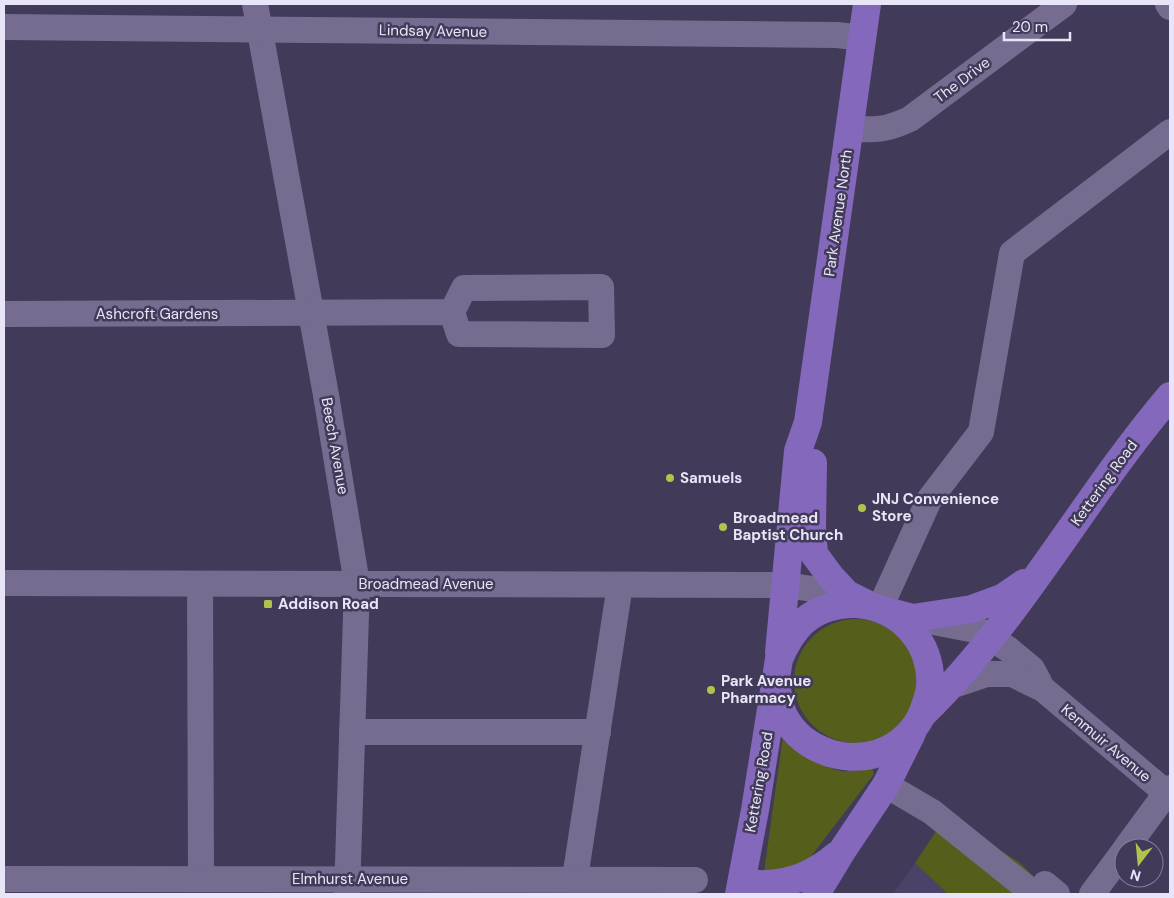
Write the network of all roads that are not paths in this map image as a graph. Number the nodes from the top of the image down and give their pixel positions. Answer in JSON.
{"nodes":[{"id":1,"x":867,"y":4,"type":"edge"},
{"id":2,"x":1064,"y":4,"type":"edge"},
{"id":3,"x":1168,"y":4,"type":"edge"},
{"id":4,"x":1170,"y":7,"type":"edge"},
{"id":5,"x":257,"y":16,"type":"edge"},
{"id":6,"x":4,"y":27,"type":"edge"},
{"id":7,"x":862,"y":38,"type":"junction"},
{"id":8,"x":850,"y":129,"type":"junction"},
{"id":9,"x":1170,"y":132,"type":"edge"},
{"id":10,"x":452,"y":312,"type":"junction"},
{"id":11,"x":310,"y":313,"type":"junction"},
{"id":12,"x":4,"y":314,"type":"edge"},
{"id":13,"x":1170,"y":396,"type":"edge"},
{"id":14,"x":808,"y":422,"type":"junction"},
{"id":15,"x":1039,"y":572,"type":"junction"},
{"id":16,"x":4,"y":584,"type":"edge"},
{"id":17,"x":200,"y":584,"type":"junction"},
{"id":18,"x":357,"y":584,"type":"junction"},
{"id":19,"x":620,"y":585,"type":"junction"},
{"id":20,"x":785,"y":585,"type":"junction"},
{"id":21,"x":880,"y":608,"type":"junction"},
{"id":22,"x":990,"y":638,"type":"junction"},
{"id":23,"x":777,"y":671,"type":"junction"},
{"id":24,"x":951,"y":686,"type":"junction"},
{"id":25,"x":1043,"y":689,"type":"junction"},
{"id":26,"x":919,"y":721,"type":"junction"},
{"id":27,"x":352,"y":732,"type":"junction"},
{"id":28,"x":598,"y":732,"type":"junction"},
{"id":29,"x":886,"y":786,"type":"junction"},
{"id":30,"x":1169,"y":792,"type":"edge"},
{"id":31,"x":1134,"y":838,"type":"edge"},
{"id":32,"x":842,"y":851,"type":"junction"},
{"id":33,"x":1114,"y":864,"type":"edge"},
{"id":34,"x":575,"y":878,"type":"junction"},
{"id":35,"x":4,"y":879,"type":"edge"},
{"id":36,"x":201,"y":879,"type":"junction"},
{"id":37,"x":695,"y":880,"type":"dead end"},
{"id":38,"x":347,"y":886,"type":"edge"},
{"id":39,"x":478,"y":886,"type":"edge"},
{"id":40,"x":629,"y":887,"type":"edge"},
{"id":41,"x":741,"y":888,"type":"edge"},
{"id":42,"x":1046,"y":891,"type":"edge"},
{"id":43,"x":816,"y":894,"type":"edge"},
{"id":44,"x":1092,"y":894,"type":"edge"}],
"edges":[{"from":1,"to":7,"type":"main road","name":"Park Avenue North"},
{"from":2,"to":8,"type":"street","name":"The Drive"},
{"from":3,"to":4,"type":"street"},
{"from":5,"to":6,"type":"street","name":"Lindsay Avenue"},
{"from":5,"to":7,"type":"street","name":"Lindsay Avenue"},
{"from":5,"to":11,"type":"street","name":"Beech Avenue"},
{"from":7,"to":8,"type":"main road","name":"Park Avenue North"},
{"from":8,"to":14,"type":"main road","name":"Park Avenue North"},
{"from":9,"to":21,"type":"street"},
{"from":10,"to":10,"type":"street"},
{"from":10,"to":11,"type":"street","name":"Ashcroft Gardens"},
{"from":11,"to":12,"type":"street","name":"Ashcroft Gardens"},
{"from":11,"to":18,"type":"street","name":"Beech Avenue"},
{"from":13,"to":15,"type":"main road","name":"Kettering Road"},
{"from":14,"to":20,"type":"main road","name":"Park Avenue North"},
{"from":14,"to":21,"type":"main road","name":"Park Avenue North"},
{"from":15,"to":21,"type":"main road","name":"Kettering Road"},
{"from":15,"to":22,"type":"main road","name":"Kettering Road"},
{"from":16,"to":17,"type":"street","name":"Broadmead Avenue"},
{"from":17,"to":18,"type":"street","name":"Broadmead Avenue"},
{"from":17,"to":36,"type":"street"},
{"from":18,"to":19,"type":"street","name":"Broadmead Avenue"},
{"from":18,"to":27,"type":"street","name":"Beech Avenue"},
{"from":19,"to":20,"type":"street","name":"Broadmead Avenue"},
{"from":19,"to":28,"type":"street"},
{"from":20,"to":21,"type":"street","name":"Broadmead Avenue"},
{"from":20,"to":23,"type":"main road","name":"Park Avenue North"},
{"from":21,"to":22,"type":"street","name":"Kenmuir Avenue"},
{"from":21,"to":23,"type":"main road"},
{"from":21,"to":26,"type":"main road"},
{"from":22,"to":24,"type":"main road","name":"Kettering Road"},
{"from":22,"to":25,"type":"street","name":"Kenmuir Avenue"},
{"from":23,"to":26,"type":"main road"},
{"from":23,"to":41,"type":"main road","name":"Kettering Road"},
{"from":24,"to":25,"type":"street","name":"Kenmuir Avenue"},
{"from":24,"to":26,"type":"main road","name":"Kettering Road"},
{"from":25,"to":30,"type":"street","name":"Kenmuir Avenue"},
{"from":26,"to":29,"type":"main road","name":"Kettering Road"},
{"from":27,"to":28,"type":"street"},
{"from":27,"to":38,"type":"street","name":"Beech Avenue"},
{"from":28,"to":34,"type":"street"},
{"from":29,"to":32,"type":"main road","name":"Kettering Road"},
{"from":29,"to":42,"type":"street"},
{"from":30,"to":31,"type":"street"},
{"from":32,"to":41,"type":"main road","name":"Kettering Road"},
{"from":32,"to":43,"type":"main road","name":"Kettering Road"},
{"from":33,"to":44,"type":"street"},
{"from":34,"to":39,"type":"street","name":"Elmhurst Avenue"},
{"from":34,"to":40,"type":"street","name":"Elmhurst Avenue"},
{"from":35,"to":36,"type":"street","name":"Elmhurst Avenue"},
{"from":36,"to":38,"type":"street","name":"Elmhurst Avenue"},
{"from":37,"to":40,"type":"street","name":"Elmhurst Avenue"},
{"from":38,"to":39,"type":"street","name":"Elmhurst Avenue"}]}
